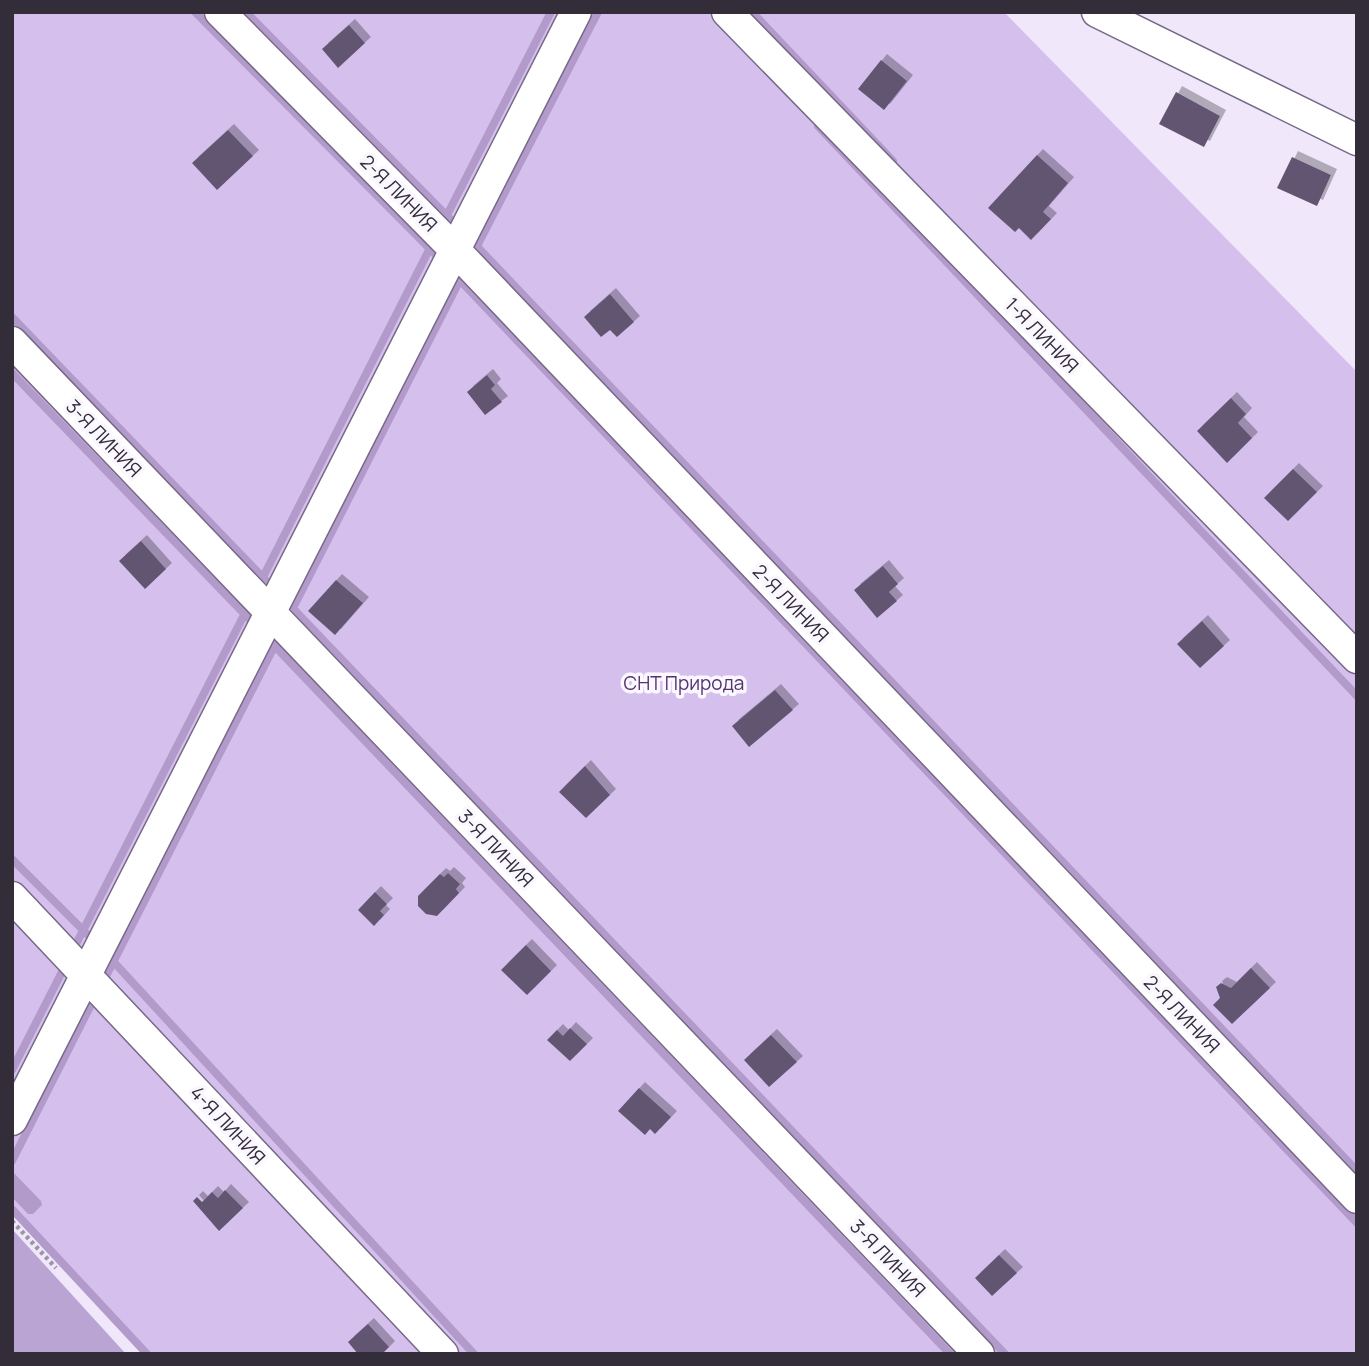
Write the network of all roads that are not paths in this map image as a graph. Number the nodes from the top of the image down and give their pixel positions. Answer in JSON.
{"nodes":[{"id":1,"x":220,"y":12,"type":"edge"},
{"id":2,"x":576,"y":12,"type":"edge"},
{"id":3,"x":727,"y":12,"type":"edge"},
{"id":4,"x":1097,"y":12,"type":"edge"},
{"id":5,"x":1357,"y":141,"type":"edge"},
{"id":6,"x":455,"y":250,"type":"junction"},
{"id":7,"x":12,"y":342,"type":"edge"},
{"id":8,"x":271,"y":611,"type":"junction"},
{"id":9,"x":1357,"y":658,"type":"edge"},
{"id":10,"x":12,"y":897,"type":"edge"},
{"id":11,"x":87,"y":973,"type":"junction"},
{"id":12,"x":12,"y":1120,"type":"edge"},
{"id":13,"x":1357,"y":1198,"type":"edge"},
{"id":14,"x":443,"y":1354,"type":"edge"},
{"id":15,"x":979,"y":1354,"type":"edge"}],
"edges":[{"from":1,"to":6,"type":"street","name":"2-Я ЛИНИЯ"},
{"from":2,"to":6,"type":"street"},
{"from":3,"to":9,"type":"street","name":"1-Я ЛИНИЯ"},
{"from":4,"to":5,"type":"street"},
{"from":6,"to":8,"type":"street"},
{"from":6,"to":13,"type":"street","name":"2-Я ЛИНИЯ"},
{"from":7,"to":8,"type":"street","name":"3-Я ЛИНИЯ"},
{"from":8,"to":11,"type":"street"},
{"from":8,"to":15,"type":"street","name":"3-Я ЛИНИЯ"},
{"from":10,"to":11,"type":"street","name":"4-Я ЛИНИЯ"},
{"from":11,"to":12,"type":"street"},
{"from":11,"to":14,"type":"street","name":"4-Я ЛИНИЯ"}]}
